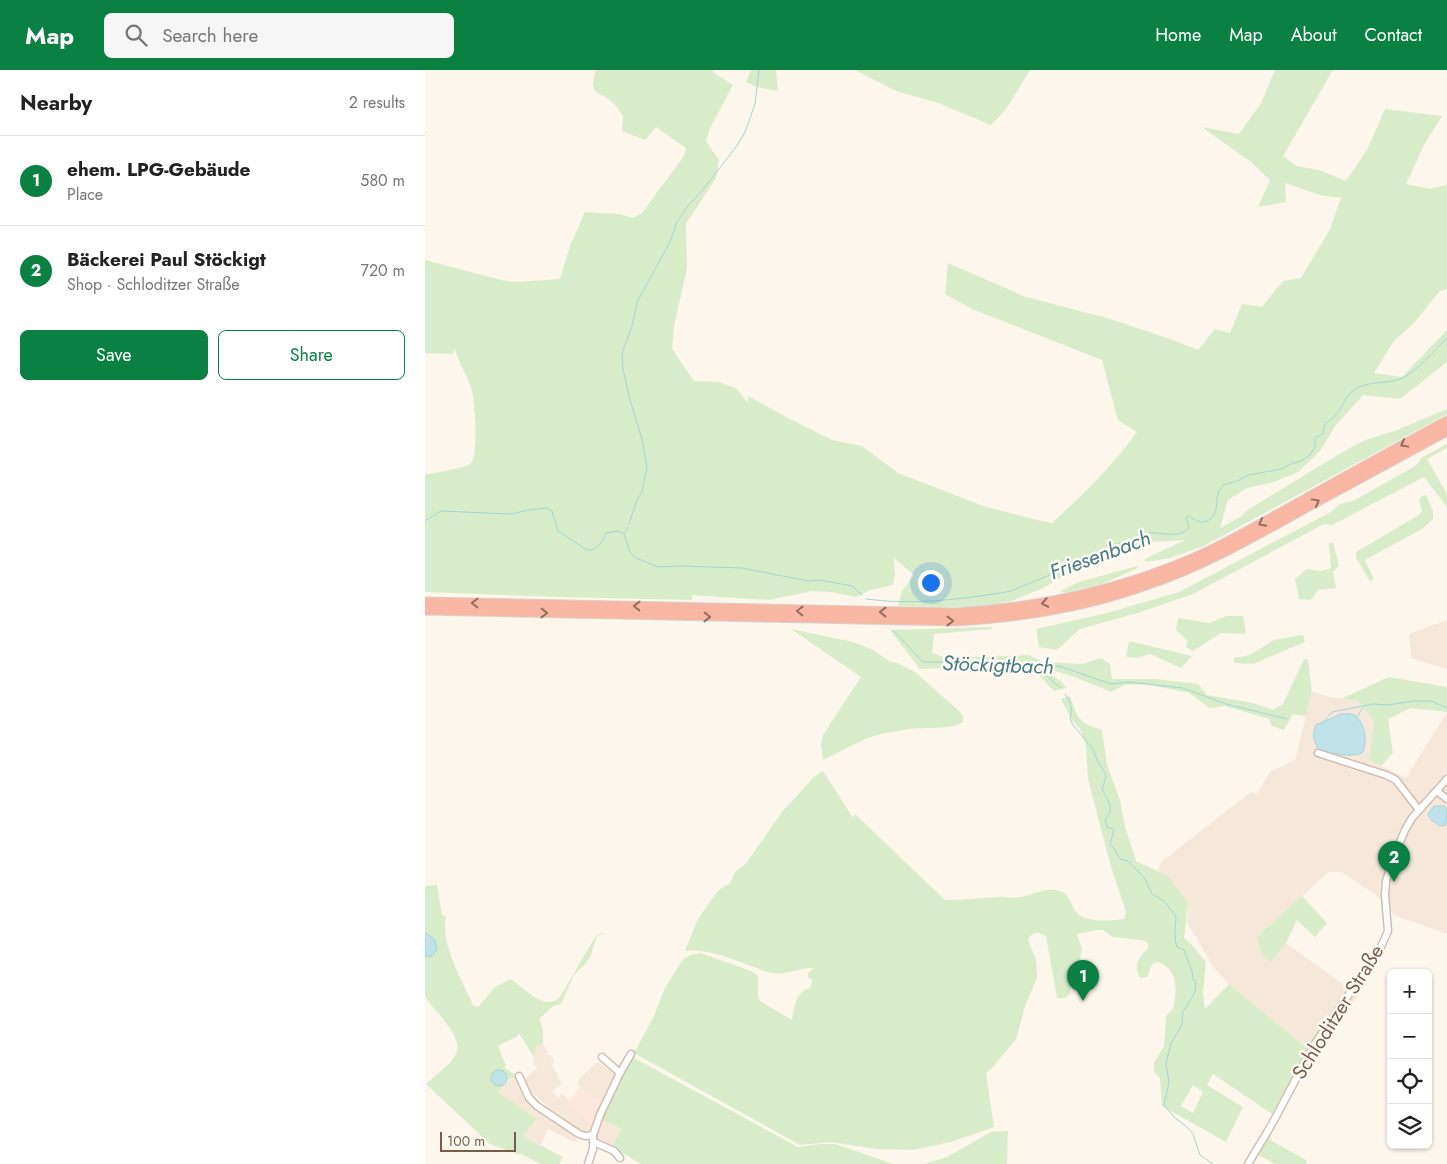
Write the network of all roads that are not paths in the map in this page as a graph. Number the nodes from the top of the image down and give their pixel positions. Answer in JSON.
{"nodes":[{"id":1,"x":1447,"y":421,"type":"edge"},
{"id":2,"x":1447,"y":431,"type":"edge"},
{"id":3,"x":425,"y":602,"type":"edge"},
{"id":4,"x":425,"y":610,"type":"edge"},
{"id":5,"x":848,"y":616,"type":"junction"},
{"id":6,"x":866,"y":616,"type":"junction"},
{"id":7,"x":1318,"y":753,"type":"dead end"},
{"id":8,"x":1447,"y":779,"type":"edge"},
{"id":9,"x":1437,"y":791,"type":"junction"},
{"id":10,"x":1447,"y":799,"type":"edge"},
{"id":11,"x":1419,"y":810,"type":"junction"},
{"id":12,"x":631,"y":1054,"type":"dead end"},
{"id":13,"x":602,"y":1057,"type":"dead end"},
{"id":14,"x":620,"y":1073,"type":"junction"},
{"id":15,"x":519,"y":1076,"type":"dead end"},
{"id":16,"x":593,"y":1134,"type":"junction"},
{"id":17,"x":594,"y":1142,"type":"junction"},
{"id":18,"x":621,"y":1158,"type":"dead end"},
{"id":19,"x":588,"y":1164,"type":"edge"},
{"id":20,"x":1249,"y":1164,"type":"edge"}],
"edges":[{"from":1,"to":6,"type":"highway","one_way":true},
{"from":6,"to":2,"type":"highway","one_way":true},
{"from":5,"to":3,"type":"highway","one_way":true},
{"from":4,"to":5,"type":"highway","one_way":true},
{"from":5,"to":6,"type":"highway"},
{"from":7,"to":11,"type":"street"},
{"from":8,"to":9,"type":"street","name":"Schloditzer Straße"},
{"from":9,"to":10,"type":"street"},
{"from":9,"to":11,"type":"street","name":"Schloditzer Straße"},
{"from":11,"to":20,"type":"street","name":"Schloditzer Straße"},
{"from":12,"to":14,"type":"street"},
{"from":13,"to":14,"type":"street"},
{"from":14,"to":16,"type":"street"},
{"from":15,"to":16,"type":"street"},
{"from":16,"to":17,"type":"street"},
{"from":17,"to":18,"type":"street"},
{"from":17,"to":19,"type":"street"}]}
